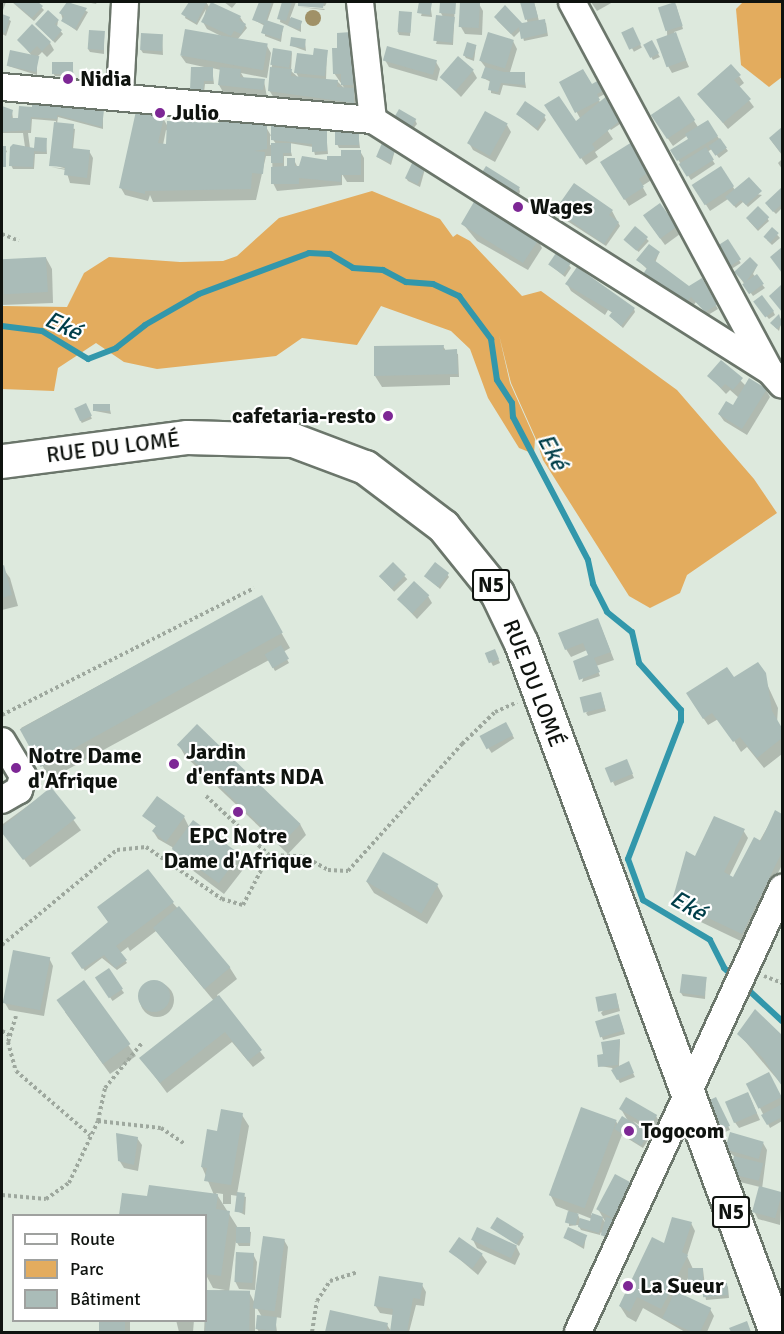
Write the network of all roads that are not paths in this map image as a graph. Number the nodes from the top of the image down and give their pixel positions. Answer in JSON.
{"nodes":[{"id":1,"x":125,"y":2,"type":"edge"},
{"id":2,"x":360,"y":2,"type":"edge"},
{"id":3,"x":572,"y":2,"type":"edge"},
{"id":4,"x":2,"y":87,"type":"edge"},
{"id":5,"x":120,"y":95,"type":"junction"},
{"id":6,"x":373,"y":120,"type":"junction"},
{"id":7,"x":776,"y":378,"type":"edge"},
{"id":8,"x":2,"y":461,"type":"edge"},
{"id":9,"x":2,"y":741,"type":"edge"},
{"id":10,"x":2,"y":800,"type":"edge"},
{"id":11,"x":783,"y":888,"type":"edge"},
{"id":12,"x":686,"y":1092,"type":"junction"},
{"id":13,"x":578,"y":1332,"type":"edge"},
{"id":14,"x":776,"y":1332,"type":"edge"}],
"edges":[{"from":1,"to":5,"type":"street"},
{"from":2,"to":6,"type":"street"},
{"from":3,"to":7,"type":"street"},
{"from":4,"to":5,"type":"street"},
{"from":5,"to":6,"type":"street"},
{"from":6,"to":7,"type":"street"},
{"from":8,"to":12,"type":"main road","name":"RUE DU LOMÉ","number":"N5"},
{"from":9,"to":10,"type":"street"},
{"from":11,"to":12,"type":"street"},
{"from":12,"to":13,"type":"street"},
{"from":12,"to":14,"type":"main road","number":"N5"}]}
